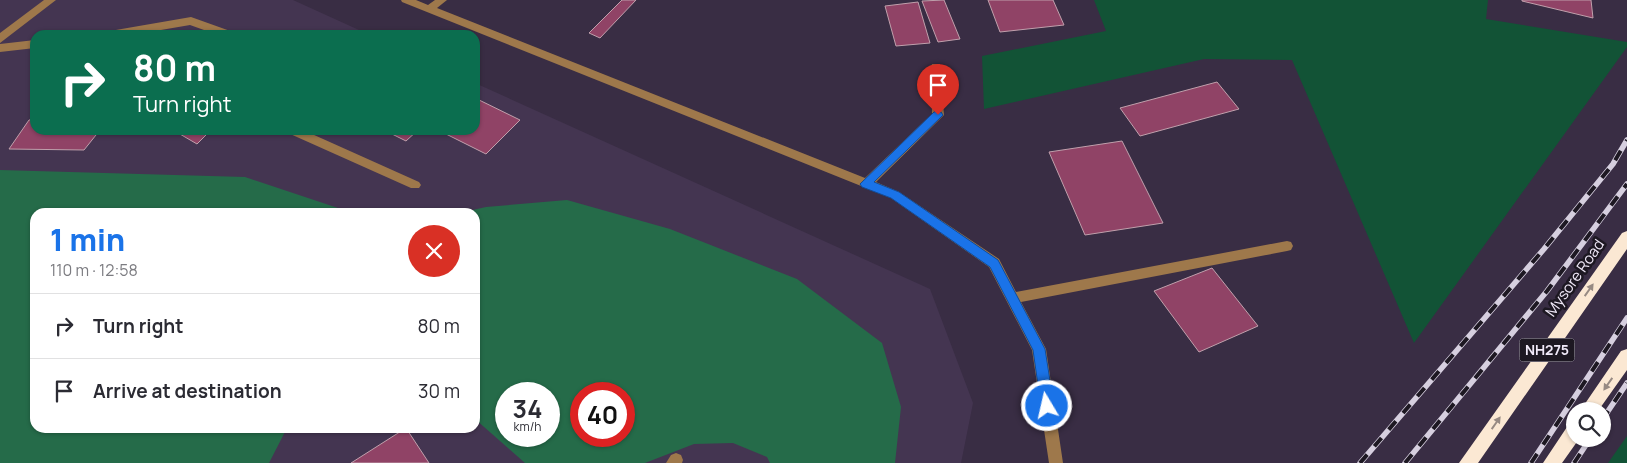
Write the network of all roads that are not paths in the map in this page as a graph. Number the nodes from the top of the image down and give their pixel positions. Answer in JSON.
{"nodes":[{"id":1,"x":51,"y":0,"type":"edge"},
{"id":2,"x":406,"y":0,"type":"edge"},
{"id":3,"x":442,"y":0,"type":"edge"},
{"id":4,"x":429,"y":9,"type":"junction"},
{"id":5,"x":139,"y":30,"type":"edge"},
{"id":6,"x":215,"y":30,"type":"edge"},
{"id":7,"x":0,"y":40,"type":"edge"},
{"id":8,"x":30,"y":45,"type":"edge"},
{"id":9,"x":0,"y":48,"type":"edge"},
{"id":10,"x":936,"y":67,"type":"dead end"},
{"id":11,"x":303,"y":135,"type":"edge"},
{"id":12,"x":866,"y":184,"type":"junction"},
{"id":13,"x":415,"y":185,"type":"dead end"},
{"id":14,"x":1627,"y":237,"type":"edge"},
{"id":15,"x":1287,"y":246,"type":"dead end"},
{"id":16,"x":1012,"y":298,"type":"junction"},
{"id":17,"x":1627,"y":356,"type":"edge"},
{"id":18,"x":1594,"y":402,"type":"edge"},
{"id":19,"x":1566,"y":443,"type":"edge"},
{"id":20,"x":1056,"y":463,"type":"edge"},
{"id":21,"x":1468,"y":463,"type":"edge"},
{"id":22,"x":1552,"y":463,"type":"edge"}],
"edges":[{"from":1,"to":7,"type":"street"},
{"from":2,"to":4,"type":"street"},
{"from":3,"to":4,"type":"street"},
{"from":4,"to":12,"type":"street"},
{"from":5,"to":6,"type":"street"},
{"from":8,"to":9,"type":"street"},
{"from":10,"to":12,"type":"street"},
{"from":11,"to":13,"type":"street"},
{"from":12,"to":16,"type":"street"},
{"from":21,"to":14,"type":"highway","name":"Mysore Road","number":"NH275","one_way":true},
{"from":15,"to":16,"type":"street"},
{"from":16,"to":20,"type":"street"},
{"from":17,"to":18,"type":"highway","one_way":true},
{"from":19,"to":22,"type":"highway"}]}
